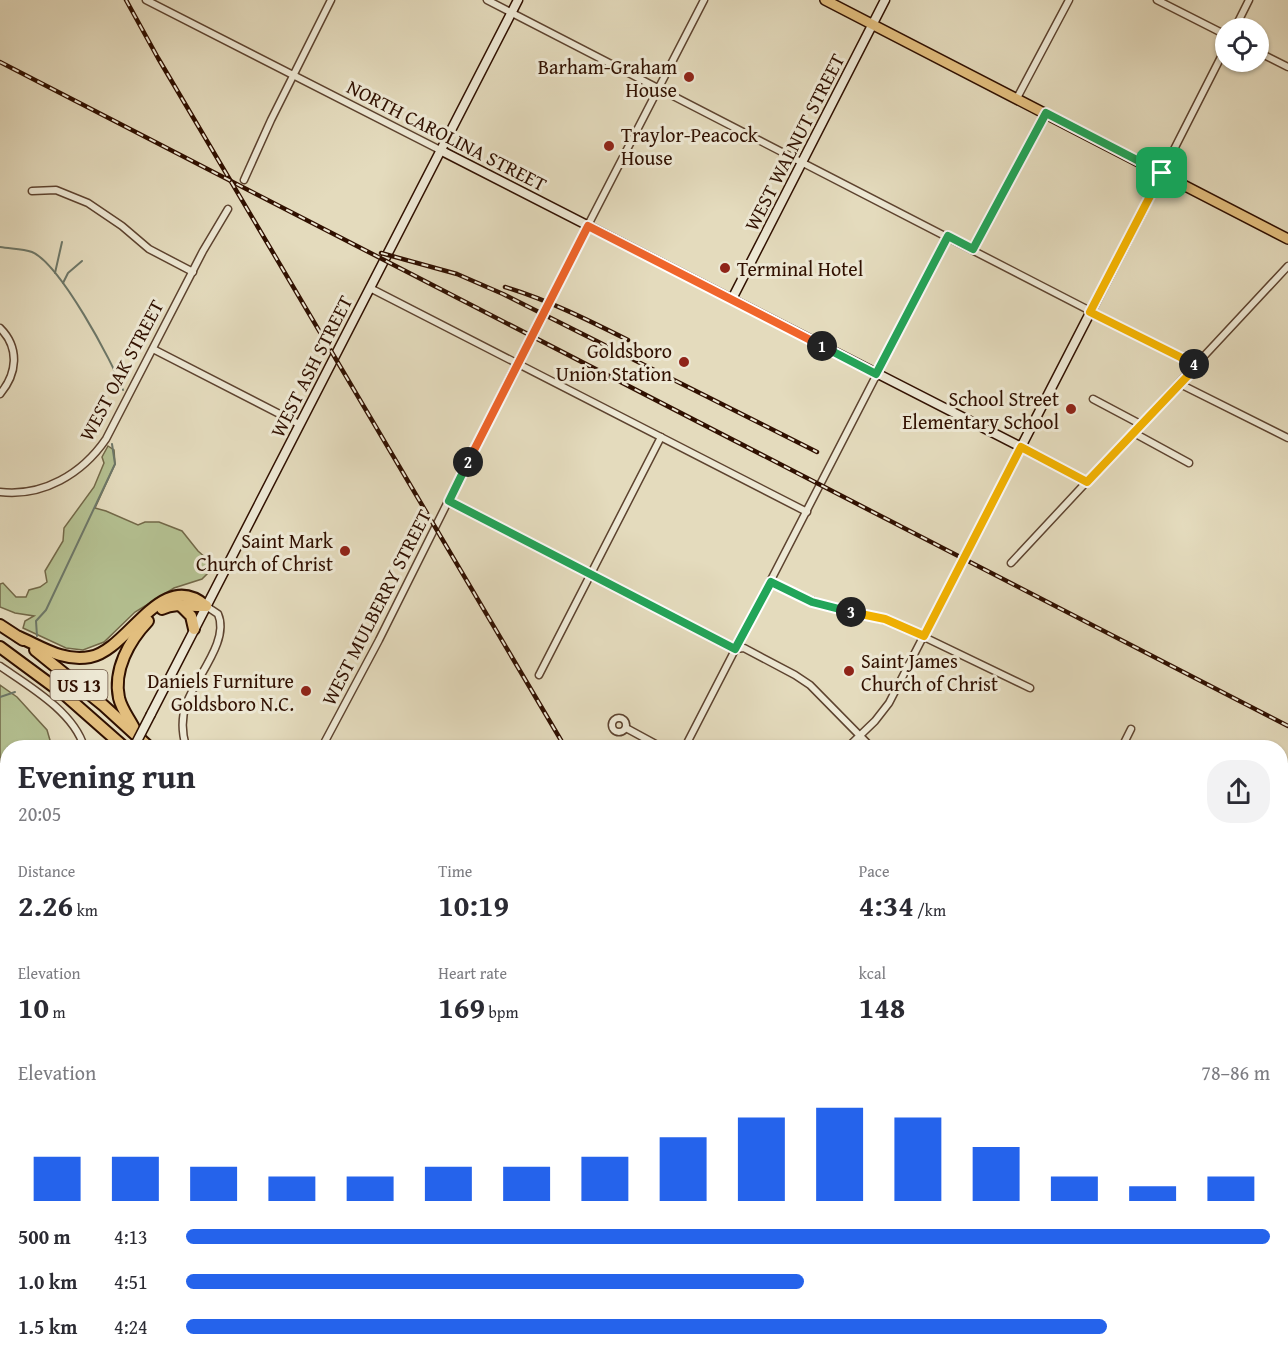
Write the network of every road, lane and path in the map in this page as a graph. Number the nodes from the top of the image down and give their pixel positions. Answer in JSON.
{"nodes":[{"id":1,"x":331,"y":0,"type":"edge"},
{"id":2,"x":487,"y":0,"type":"edge"},
{"id":3,"x":518,"y":0,"type":"edge"},
{"id":4,"x":704,"y":0,"type":"edge"},
{"id":5,"x":825,"y":0,"type":"edge"},
{"id":6,"x":885,"y":0,"type":"edge"},
{"id":7,"x":1069,"y":0,"type":"edge"},
{"id":8,"x":1157,"y":0,"type":"edge"},
{"id":9,"x":1250,"y":0,"type":"edge"},
{"id":10,"x":149,"y":1,"type":"edge"},
{"id":11,"x":511,"y":13,"type":"junction"},
{"id":12,"x":1240,"y":18,"type":"edge"},
{"id":13,"x":873,"y":24,"type":"junction"},
{"id":14,"x":1215,"y":29,"type":"edge"},
{"id":15,"x":1269,"y":58,"type":"edge"},
{"id":16,"x":1288,"y":67,"type":"edge"},
{"id":17,"x":1215,"y":69,"type":"edge"},
{"id":18,"x":293,"y":75,"type":"junction"},
{"id":19,"x":658,"y":88,"type":"junction"},
{"id":20,"x":1017,"y":98,"type":"junction"},
{"id":21,"x":1046,"y":113,"type":"junction"},
{"id":22,"x":440,"y":150,"type":"junction"},
{"id":23,"x":802,"y":162,"type":"junction"},
{"id":24,"x":1162,"y":173,"type":"junction"},
{"id":25,"x":244,"y":180,"type":"dead end"},
{"id":26,"x":32,"y":191,"type":"dead end"},
{"id":27,"x":228,"y":209,"type":"dead end"},
{"id":28,"x":588,"y":226,"type":"junction"},
{"id":29,"x":948,"y":236,"type":"junction"},
{"id":30,"x":1288,"y":239,"type":"edge"},
{"id":31,"x":973,"y":249,"type":"junction"},
{"id":32,"x":1288,"y":266,"type":"edge"},
{"id":33,"x":193,"y":272,"type":"junction"},
{"id":34,"x":370,"y":288,"type":"junction"},
{"id":35,"x":732,"y":299,"type":"junction"},
{"id":36,"x":1090,"y":312,"type":"junction"},
{"id":37,"x":0,"y":328,"type":"edge"},
{"id":38,"x":153,"y":349,"type":"junction"},
{"id":39,"x":517,"y":363,"type":"junction"},
{"id":40,"x":1197,"y":366,"type":"junction"},
{"id":41,"x":876,"y":374,"type":"junction"},
{"id":42,"x":1180,"y":384,"type":"junction"},
{"id":43,"x":0,"y":394,"type":"edge"},
{"id":44,"x":1093,"y":399,"type":"dead end"},
{"id":45,"x":299,"y":424,"type":"junction"},
{"id":46,"x":1142,"y":425,"type":"junction"},
{"id":47,"x":1134,"y":433,"type":"junction"},
{"id":48,"x":661,"y":437,"type":"junction"},
{"id":49,"x":1288,"y":438,"type":"edge"},
{"id":50,"x":1021,"y":447,"type":"junction"},
{"id":51,"x":1189,"y":463,"type":"dead end"},
{"id":52,"x":1087,"y":482,"type":"junction"},
{"id":53,"x":0,"y":492,"type":"edge"},
{"id":54,"x":449,"y":501,"type":"junction"},
{"id":55,"x":807,"y":512,"type":"junction"},
{"id":56,"x":1011,"y":563,"type":"dead end"},
{"id":57,"x":591,"y":576,"type":"junction"},
{"id":58,"x":771,"y":582,"type":"junction"},
{"id":59,"x":180,"y":605,"type":"junction"},
{"id":60,"x":206,"y":606,"type":"junction"},
{"id":61,"x":0,"y":625,"type":"edge"},
{"id":62,"x":194,"y":629,"type":"junction"},
{"id":63,"x":924,"y":636,"type":"junction"},
{"id":64,"x":19,"y":637,"type":"junction"},
{"id":65,"x":0,"y":647,"type":"edge"},
{"id":66,"x":735,"y":649,"type":"junction"},
{"id":67,"x":0,"y":666,"type":"edge"},
{"id":68,"x":539,"y":675,"type":"dead end"},
{"id":69,"x":1030,"y":688,"type":"dead end"},
{"id":70,"x":626,"y":728,"type":"dead end"},
{"id":71,"x":1131,"y":729,"type":"dead end"},
{"id":72,"x":137,"y":735,"type":"junction"},
{"id":73,"x":860,"y":735,"type":"junction"},
{"id":74,"x":81,"y":740,"type":"edge"},
{"id":75,"x":116,"y":740,"type":"edge"},
{"id":76,"x":138,"y":740,"type":"edge"},
{"id":77,"x":142,"y":740,"type":"edge"},
{"id":78,"x":185,"y":740,"type":"edge"},
{"id":79,"x":326,"y":740,"type":"edge"},
{"id":80,"x":648,"y":740,"type":"edge"},
{"id":81,"x":689,"y":740,"type":"edge"},
{"id":82,"x":855,"y":740,"type":"edge"},
{"id":83,"x":865,"y":740,"type":"edge"},
{"id":84,"x":1126,"y":740,"type":"edge"}],
"edges":[{"from":1,"to":18,"type":"street"},
{"from":2,"to":11,"type":"street"},
{"from":3,"to":11,"type":"street","name":"WEST ASH STREET"},
{"from":4,"to":19,"type":"street","name":"WEST MULBERRY STREET"},
{"from":5,"to":13,"type":"main road"},
{"from":6,"to":13,"type":"street","name":"WEST WALNUT STREET"},
{"from":7,"to":20,"type":"street"},
{"from":8,"to":14,"type":"street"},
{"from":9,"to":12,"type":"street"},
{"from":10,"to":18,"type":"street","name":"NORTH CAROLINA STREET"},
{"from":11,"to":19,"type":"street"},
{"from":11,"to":22,"type":"street","name":"WEST ASH STREET"},
{"from":13,"to":20,"type":"main road"},
{"from":13,"to":23,"type":"street","name":"WEST WALNUT STREET"},
{"from":15,"to":16,"type":"street"},
{"from":17,"to":24,"type":"street"},
{"from":18,"to":22,"type":"street","name":"NORTH CAROLINA STREET"},
{"from":18,"to":25,"type":"street"},
{"from":19,"to":23,"type":"street"},
{"from":19,"to":28,"type":"street","name":"WEST MULBERRY STREET"},
{"from":20,"to":21,"type":"main road"},
{"from":21,"to":24,"type":"main road"},
{"from":21,"to":31,"type":"street"},
{"from":22,"to":28,"type":"street","name":"NORTH CAROLINA STREET"},
{"from":22,"to":34,"type":"street","name":"WEST ASH STREET"},
{"from":23,"to":29,"type":"street"},
{"from":23,"to":35,"type":"street","name":"WEST WALNUT STREET"},
{"from":24,"to":30,"type":"main road"},
{"from":24,"to":36,"type":"street"},
{"from":26,"to":33,"type":"street"},
{"from":27,"to":33,"type":"street","name":"WEST OAK STREET"},
{"from":28,"to":35,"type":"street","name":"NORTH CAROLINA STREET"},
{"from":28,"to":39,"type":"street","name":"WEST MULBERRY STREET"},
{"from":29,"to":31,"type":"street"},
{"from":29,"to":41,"type":"street"},
{"from":31,"to":36,"type":"street"},
{"from":32,"to":40,"type":"street"},
{"from":33,"to":38,"type":"street","name":"WEST OAK STREET"},
{"from":34,"to":39,"type":"street"},
{"from":34,"to":45,"type":"street","name":"WEST ASH STREET"},
{"from":35,"to":41,"type":"street","name":"NORTH CAROLINA STREET"},
{"from":36,"to":40,"type":"street"},
{"from":36,"to":50,"type":"street"},
{"from":37,"to":43,"type":"street"},
{"from":38,"to":45,"type":"street"},
{"from":38,"to":53,"type":"street","name":"WEST OAK STREET"},
{"from":39,"to":48,"type":"street"},
{"from":39,"to":54,"type":"street","name":"WEST MULBERRY STREET"},
{"from":40,"to":42,"type":"street"},
{"from":41,"to":50,"type":"street","name":"NORTH CAROLINA STREET"},
{"from":41,"to":55,"type":"street"},
{"from":42,"to":46,"type":"street"},
{"from":42,"to":49,"type":"street"},
{"from":44,"to":46,"type":"street"},
{"from":45,"to":60,"type":"street","name":"WEST ASH STREET"},
{"from":46,"to":47,"type":"street"},
{"from":47,"to":51,"type":"street"},
{"from":47,"to":52,"type":"street"},
{"from":48,"to":55,"type":"street"},
{"from":48,"to":57,"type":"street"},
{"from":50,"to":52,"type":"street"},
{"from":50,"to":63,"type":"street"},
{"from":52,"to":56,"type":"street"},
{"from":54,"to":57,"type":"street"},
{"from":54,"to":79,"type":"street","name":"WEST MULBERRY STREET"},
{"from":55,"to":58,"type":"street"},
{"from":57,"to":66,"type":"street"},
{"from":57,"to":68,"type":"street"},
{"from":58,"to":63,"type":"street"},
{"from":58,"to":66,"type":"street"},
{"from":59,"to":60,"type":"highway"},
{"from":59,"to":62,"type":"highway"},
{"from":59,"to":72,"type":"highway"},
{"from":60,"to":62,"type":"street","name":"WEST ASH STREET"},
{"from":60,"to":64,"type":"highway"},
{"from":60,"to":78,"type":"street"},
{"from":61,"to":64,"type":"highway","number":"US 13"},
{"from":62,"to":76,"type":"street","name":"WEST ASH STREET","bridge":true},
{"from":63,"to":69,"type":"street"},
{"from":63,"to":73,"type":"street"},
{"from":64,"to":72,"type":"highway","number":"US 13"},
{"from":65,"to":75,"type":"highway","number":"US 13"},
{"from":66,"to":73,"type":"street"},
{"from":66,"to":81,"type":"street"},
{"from":67,"to":74,"type":"street"},
{"from":70,"to":80,"type":"street"},
{"from":71,"to":84,"type":"street"},
{"from":72,"to":77,"type":"highway","number":"US 13"},
{"from":73,"to":82,"type":"street"},
{"from":73,"to":83,"type":"street"}]}
